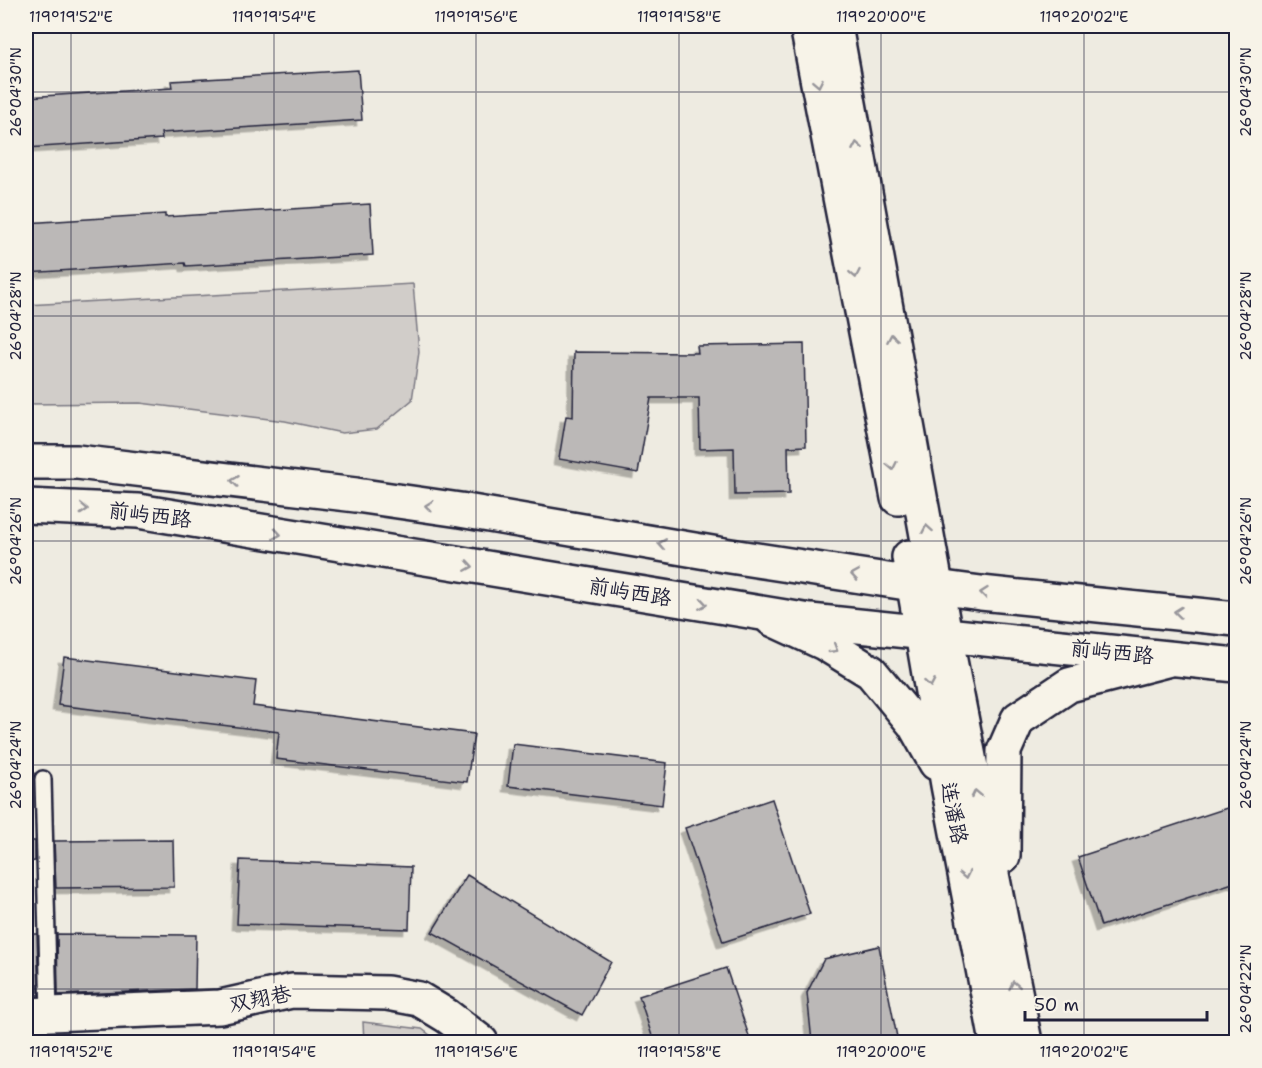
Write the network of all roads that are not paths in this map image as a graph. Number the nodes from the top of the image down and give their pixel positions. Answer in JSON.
{"nodes":[{"id":1,"x":807,"y":26,"type":"edge"},
{"id":2,"x":835,"y":26,"type":"edge"},
{"id":3,"x":26,"y":462,"type":"edge"},
{"id":4,"x":26,"y":506,"type":"edge"},
{"id":5,"x":925,"y":585,"type":"junction"},
{"id":6,"x":763,"y":614,"type":"junction"},
{"id":7,"x":1236,"y":619,"type":"edge"},
{"id":8,"x":933,"y":633,"type":"junction"},
{"id":9,"x":1173,"y":658,"type":"junction"},
{"id":10,"x":1236,"y":665,"type":"edge"},
{"id":11,"x":44,"y":779,"type":"dead end"},
{"id":12,"x":948,"y":785,"type":"junction"},
{"id":13,"x":1002,"y":924,"type":"junction"},
{"id":14,"x":37,"y":1015,"type":"edge"},
{"id":15,"x":481,"y":1042,"type":"edge"},
{"id":16,"x":997,"y":1042,"type":"edge"},
{"id":17,"x":1025,"y":1042,"type":"edge"}],
"edges":[{"from":1,"to":5,"type":"main road","one_way":true},
{"from":5,"to":2,"type":"main road","one_way":true},
{"from":5,"to":3,"type":"main road","name":"前屿西路","one_way":true},
{"from":4,"to":6,"type":"main road","name":"前屿西路","one_way":true},
{"from":7,"to":5,"type":"main road","name":"前屿西路","one_way":true},
{"from":5,"to":8,"type":"main road","name":"连潘路"},
{"from":6,"to":8,"type":"main road","name":"前屿西路"},
{"from":6,"to":12,"type":"main road","one_way":true},
{"from":8,"to":9,"type":"main road","name":"前屿西路"},
{"from":8,"to":12,"type":"main road","name":"连潘路","one_way":true},
{"from":13,"to":8,"type":"main road","name":"连潘路","one_way":true},
{"from":9,"to":10,"type":"main road","name":"前屿西路"},
{"from":9,"to":13,"type":"main road"},
{"from":11,"to":14,"type":"lane"},
{"from":12,"to":16,"type":"main road","name":"连潘路","one_way":true},
{"from":17,"to":13,"type":"main road","name":"连潘路","one_way":true},
{"from":14,"to":15,"type":"main road","name":"双翔巷"}]}
